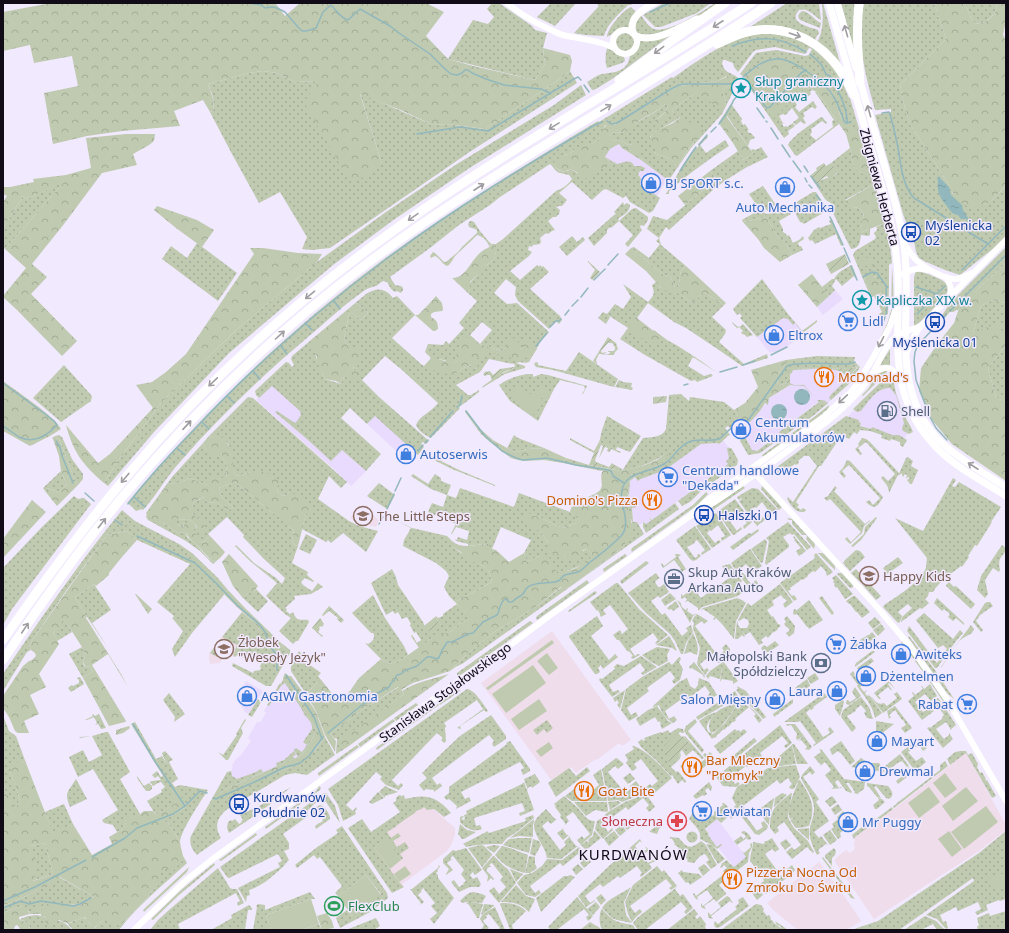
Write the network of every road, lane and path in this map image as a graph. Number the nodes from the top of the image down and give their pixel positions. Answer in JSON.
{"nodes":[{"id":1,"x":507,"y":3,"type":"edge"},
{"id":2,"x":654,"y":3,"type":"edge"},
{"id":3,"x":725,"y":3,"type":"edge"},
{"id":4,"x":751,"y":3,"type":"edge"},
{"id":5,"x":771,"y":3,"type":"edge"},
{"id":6,"x":829,"y":3,"type":"edge"},
{"id":7,"x":837,"y":3,"type":"edge"},
{"id":8,"x":859,"y":3,"type":"edge"},
{"id":9,"x":634,"y":35,"type":"junction"},
{"id":10,"x":613,"y":38,"type":"junction"},
{"id":11,"x":593,"y":41,"type":"junction"},
{"id":12,"x":614,"y":48,"type":"junction"},
{"id":13,"x":685,"y":59,"type":"junction"},
{"id":14,"x":860,"y":82,"type":"junction"},
{"id":15,"x":856,"y":96,"type":"junction"},
{"id":16,"x":587,"y":106,"type":"junction"},
{"id":17,"x":1006,"y":240,"type":"edge"},
{"id":18,"x":904,"y":243,"type":"junction"},
{"id":19,"x":930,"y":270,"type":"junction"},
{"id":20,"x":977,"y":270,"type":"junction"},
{"id":21,"x":906,"y":272,"type":"junction"},
{"id":22,"x":898,"y":276,"type":"junction"},
{"id":23,"x":946,"y":277,"type":"junction"},
{"id":24,"x":898,"y":301,"type":"junction"},
{"id":25,"x":947,"y":301,"type":"junction"},
{"id":26,"x":920,"y":327,"type":"junction"},
{"id":27,"x":906,"y":331,"type":"junction"},
{"id":28,"x":897,"y":335,"type":"junction"},
{"id":29,"x":906,"y":356,"type":"junction"},
{"id":30,"x":873,"y":373,"type":"junction"},
{"id":31,"x":900,"y":376,"type":"junction"},
{"id":32,"x":751,"y":468,"type":"junction"},
{"id":33,"x":755,"y":474,"type":"junction"},
{"id":34,"x":1006,"y":487,"type":"edge"},
{"id":35,"x":1006,"y":496,"type":"edge"},
{"id":36,"x":690,"y":516,"type":"junction"},
{"id":37,"x":3,"y":640,"type":"edge"},
{"id":38,"x":3,"y":660,"type":"edge"},
{"id":39,"x":1006,"y":801,"type":"edge"},
{"id":40,"x":134,"y":930,"type":"edge"}],
"edges":[{"from":1,"to":11,"type":"street"},
{"from":2,"to":9,"type":"main road"},
{"from":3,"to":9,"type":"main road"},
{"from":3,"to":16,"type":"highway","one_way":true},
{"from":4,"to":16,"type":"highway","one_way":true},
{"from":5,"to":13,"type":"highway"},
{"from":6,"to":15,"type":"main road","name":"Zbigniewa Herberta"},
{"from":14,"to":7,"type":"main road","name":"Zbigniewa Herberta","one_way":true},
{"from":8,"to":14,"type":"highway"},
{"from":9,"to":10,"type":"street"},
{"from":9,"to":12,"type":"street"},
{"from":10,"to":11,"type":"street"},
{"from":10,"to":12,"type":"street"},
{"from":11,"to":12,"type":"street"},
{"from":13,"to":15,"type":"highway","one_way":true},
{"from":38,"to":13,"type":"highway","one_way":true},
{"from":18,"to":14,"type":"main road","name":"Zbigniewa Herberta","one_way":true},
{"from":15,"to":22,"type":"main road","name":"Zbigniewa Herberta"},
{"from":16,"to":37,"type":"highway","one_way":true},
{"from":17,"to":20,"type":"street"},
{"from":18,"to":19,"type":"street"},
{"from":18,"to":21,"type":"main road","name":"Zbigniewa Herberta"},
{"from":19,"to":21,"type":"street"},
{"from":19,"to":23,"type":"street"},
{"from":20,"to":23,"type":"street"},
{"from":20,"to":25,"type":"street"},
{"from":21,"to":22,"type":"street"},
{"from":21,"to":27,"type":"main road","name":"Zbigniewa Herberta"},
{"from":22,"to":24,"type":"main road","name":"Zbigniewa Herberta"},
{"from":23,"to":25,"type":"street"},
{"from":24,"to":28,"type":"main road","name":"Zbigniewa Herberta"},
{"from":24,"to":32,"type":"street","name":"Stanisława Stojałowskiego","one_way":true},
{"from":25,"to":26,"type":"street"},
{"from":26,"to":27,"type":"street"},
{"from":26,"to":29,"type":"street"},
{"from":27,"to":28,"type":"street"},
{"from":27,"to":29,"type":"main road","name":"Zbigniewa Herberta"},
{"from":28,"to":30,"type":"street","name":"Stanisława Stojałowskiego"},
{"from":28,"to":31,"type":"main road","name":"Zbigniewa Herberta"},
{"from":34,"to":29,"type":"main road","name":"Zbigniewa Herberta","one_way":true},
{"from":30,"to":31,"type":"street"},
{"from":30,"to":33,"type":"street","name":"Stanisława Stojałowskiego"},
{"from":31,"to":35,"type":"main road","name":"Zbigniewa Herberta"},
{"from":32,"to":33,"type":"street"},
{"from":32,"to":36,"type":"street","name":"Stanisława Stojałowskiego"},
{"from":33,"to":36,"type":"street","name":"Stanisława Stojałowskiego"},
{"from":33,"to":39,"type":"street"},
{"from":36,"to":40,"type":"street","name":"Stanisława Stojałowskiego"}]}
